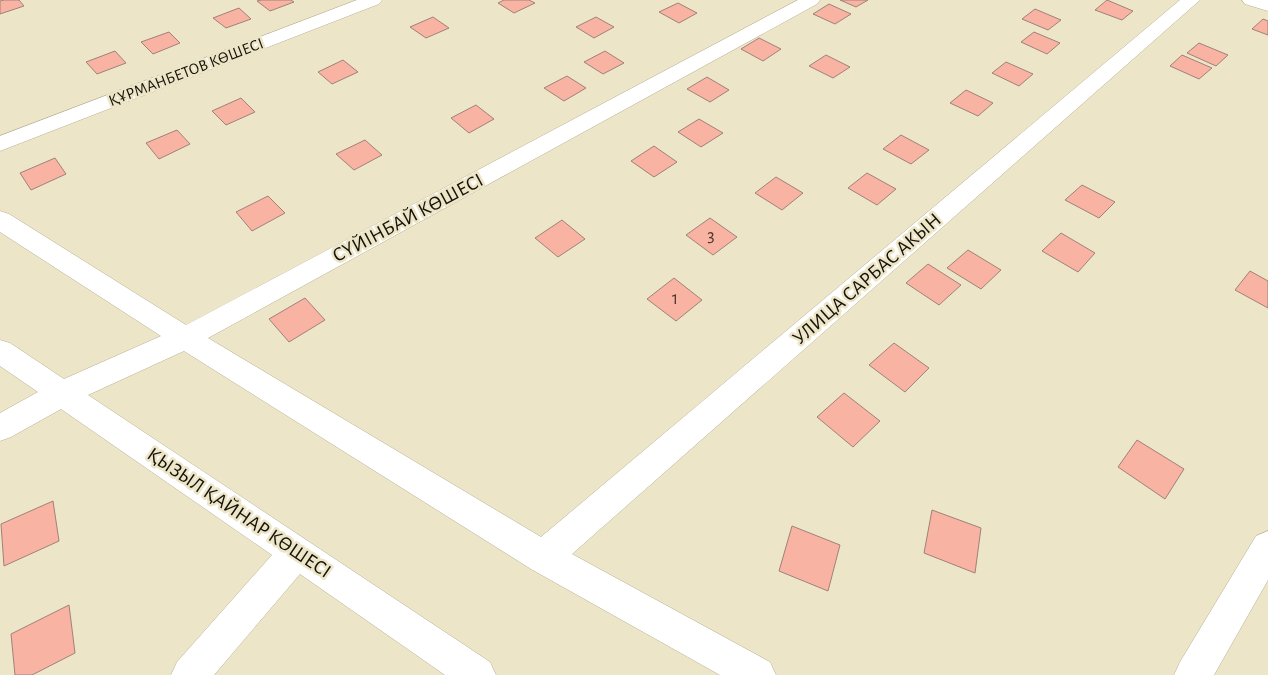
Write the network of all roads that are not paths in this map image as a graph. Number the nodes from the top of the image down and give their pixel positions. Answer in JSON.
{"nodes":[{"id":1,"x":373,"y":0,"type":"edge"},
{"id":2,"x":811,"y":0,"type":"edge"},
{"id":3,"x":1191,"y":0,"type":"edge"},
{"id":4,"x":1251,"y":0,"type":"edge"},
{"id":5,"x":1268,"y":6,"type":"edge"},
{"id":6,"x":0,"y":144,"type":"edge"},
{"id":7,"x":0,"y":220,"type":"edge"},
{"id":8,"x":185,"y":338,"type":"junction"},
{"id":9,"x":0,"y":350,"type":"edge"},
{"id":10,"x":62,"y":393,"type":"junction"},
{"id":11,"x":0,"y":428,"type":"edge"},
{"id":12,"x":1268,"y":548,"type":"edge"},
{"id":13,"x":297,"y":552,"type":"junction"},
{"id":14,"x":543,"y":557,"type":"junction"},
{"id":15,"x":190,"y":675,"type":"edge"},
{"id":16,"x":477,"y":675,"type":"edge"},
{"id":17,"x":757,"y":675,"type":"edge"},
{"id":18,"x":1194,"y":675,"type":"edge"}],
"edges":[{"from":1,"to":6,"type":"street","name":"ҚҰРМАНБЕТОВ КӨШЕСІ"},
{"from":2,"to":8,"type":"street","name":"СҮЙІНБАЙ КӨШЕСІ"},
{"from":3,"to":14,"type":"street","name":"УЛИЦА САРБАС АКЫН"},
{"from":4,"to":5,"type":"street"},
{"from":7,"to":8,"type":"street"},
{"from":8,"to":10,"type":"street","name":"СҮЙІНБАЙ КӨШЕСІ"},
{"from":8,"to":14,"type":"street"},
{"from":9,"to":10,"type":"street","name":"ҚЫЗЫЛ ҚАЙНАР КӨШЕСІ"},
{"from":10,"to":11,"type":"street","name":"СҮЙІНБАЙ КӨШЕСІ"},
{"from":10,"to":13,"type":"street","name":"ҚЫЗЫЛ ҚАЙНАР КӨШЕСІ"},
{"from":12,"to":18,"type":"street"},
{"from":13,"to":15,"type":"street"},
{"from":13,"to":16,"type":"street","name":"ҚЫЗЫЛ ҚАЙНАР КӨШЕСІ"},
{"from":14,"to":17,"type":"street"}]}
